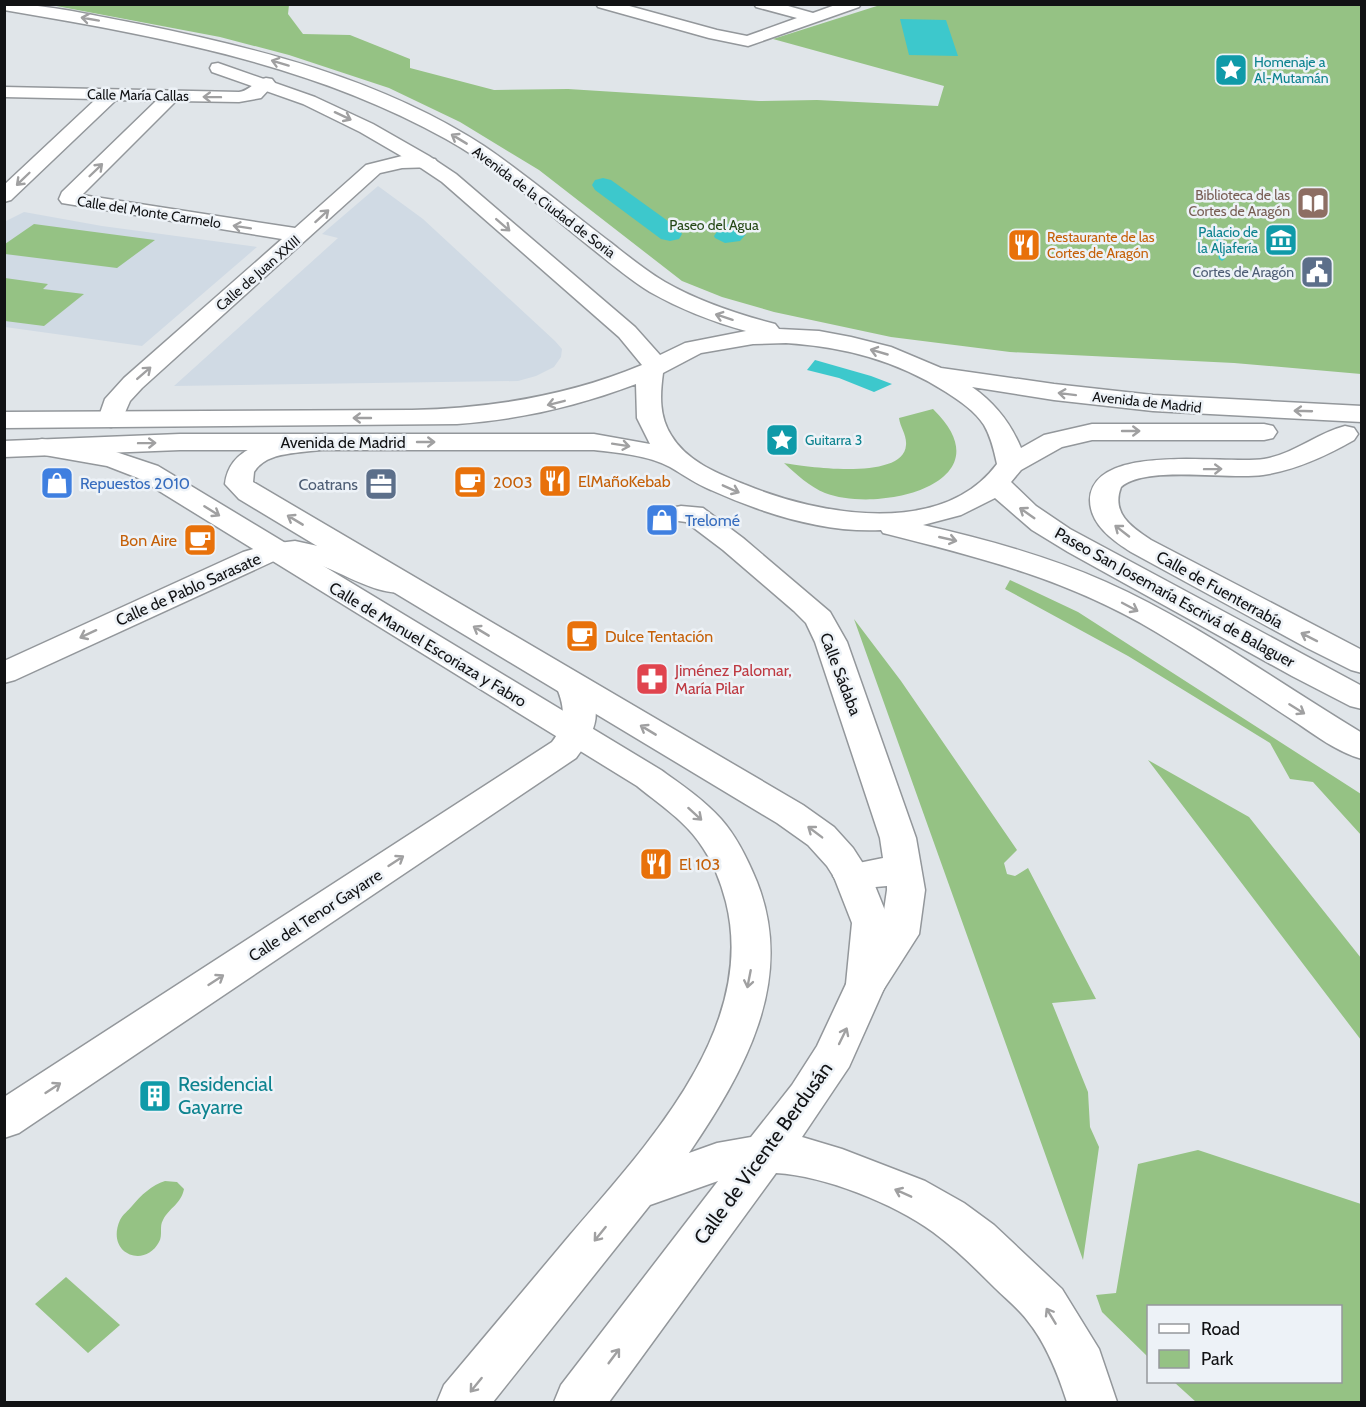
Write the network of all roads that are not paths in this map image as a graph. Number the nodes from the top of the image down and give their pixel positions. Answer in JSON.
{"nodes":[{"id":1,"x":4,"y":4,"type":"edge"},
{"id":2,"x":603,"y":4,"type":"edge"},
{"id":3,"x":628,"y":4,"type":"edge"},
{"id":4,"x":762,"y":4,"type":"edge"},
{"id":5,"x":854,"y":4,"type":"edge"},
{"id":6,"x":814,"y":18,"type":"junction"},
{"id":7,"x":4,"y":24,"type":"edge"},
{"id":8,"x":28,"y":28,"type":"dead end"},
{"id":9,"x":730,"y":36,"type":"junction"},
{"id":10,"x":199,"y":62,"type":"dead end"},
{"id":11,"x":266,"y":83,"type":"junction"},
{"id":12,"x":4,"y":92,"type":"edge"},
{"id":13,"x":111,"y":95,"type":"junction"},
{"id":14,"x":171,"y":96,"type":"junction"},
{"id":15,"x":428,"y":163,"type":"junction"},
{"id":16,"x":4,"y":196,"type":"edge"},
{"id":17,"x":300,"y":236,"type":"junction"},
{"id":18,"x":801,"y":337,"type":"junction"},
{"id":19,"x":654,"y":368,"type":"junction"},
{"id":20,"x":933,"y":373,"type":"junction"},
{"id":21,"x":111,"y":419,"type":"junction"},
{"id":22,"x":4,"y":420,"type":"edge"},
{"id":23,"x":1356,"y":427,"type":"edge"},
{"id":24,"x":318,"y":442,"type":"junction"},
{"id":25,"x":42,"y":447,"type":"junction"},
{"id":26,"x":4,"y":449,"type":"edge"},
{"id":27,"x":679,"y":461,"type":"junction"},
{"id":28,"x":1004,"y":474,"type":"junction"},
{"id":29,"x":681,"y":514,"type":"dead end"},
{"id":30,"x":871,"y":522,"type":"junction"},
{"id":31,"x":276,"y":551,"type":"junction"},
{"id":32,"x":410,"y":589,"type":"junction"},
{"id":33,"x":1362,"y":663,"type":"edge"},
{"id":34,"x":4,"y":673,"type":"edge"},
{"id":35,"x":571,"y":684,"type":"junction"},
{"id":36,"x":1362,"y":699,"type":"edge"},
{"id":37,"x":577,"y":735,"type":"junction"},
{"id":38,"x":1362,"y":748,"type":"edge"},
{"id":39,"x":902,"y":864,"type":"junction"},
{"id":40,"x":852,"y":876,"type":"junction"},
{"id":41,"x":866,"y":984,"type":"junction"},
{"id":42,"x":4,"y":1120,"type":"edge"},
{"id":43,"x":765,"y":1155,"type":"junction"},
{"id":44,"x":635,"y":1191,"type":"junction"},
{"id":45,"x":462,"y":1402,"type":"edge"},
{"id":46,"x":579,"y":1402,"type":"edge"},
{"id":47,"x":1092,"y":1402,"type":"edge"}],
"edges":[{"from":18,"to":1,"type":"main road","name":"Avenida de la Ciudad de Soria","one_way":true},
{"from":2,"to":9,"type":"main road"},
{"from":3,"to":9,"type":"main road"},
{"from":4,"to":6,"type":"main road"},
{"from":5,"to":6,"type":"main road"},
{"from":6,"to":9,"type":"main road"},
{"from":7,"to":8,"type":"main road"},
{"from":10,"to":11,"type":"main road"},
{"from":11,"to":14,"type":"main road","name":"Calle María Callas","one_way":true},
{"from":11,"to":15,"type":"main road","one_way":true},
{"from":12,"to":13,"type":"main road","name":"Calle María Callas"},
{"from":13,"to":14,"type":"main road","name":"Calle María Callas"},
{"from":13,"to":16,"type":"main road","one_way":true},
{"from":17,"to":14,"type":"main road","name":"Calle del Monte Carmelo","one_way":true},
{"from":17,"to":15,"type":"main road","name":"Calle de Juan XXIII","one_way":true},
{"from":15,"to":19,"type":"main road","one_way":true},
{"from":21,"to":17,"type":"main road","name":"Calle de Juan XXIII","one_way":true},
{"from":18,"to":19,"type":"main road","name":"Avenida de Madrid"},
{"from":20,"to":18,"type":"main road","one_way":true},
{"from":19,"to":21,"type":"main road","name":"Avenida de Madrid","one_way":true},
{"from":19,"to":27,"type":"main road"},
{"from":23,"to":20,"type":"main road","name":"Avenida de Madrid","one_way":true},
{"from":20,"to":28,"type":"main road"},
{"from":21,"to":22,"type":"main road","name":"Avenida de Madrid"},
{"from":28,"to":23,"type":"main road","name":"Avenida de Madrid","one_way":true},
{"from":33,"to":23,"type":"main road","name":"Calle de Fuenterrabía","one_way":true},
{"from":25,"to":24,"type":"main road","name":"Avenida de Madrid","one_way":true},
{"from":24,"to":27,"type":"main road","name":"Avenida de Madrid","one_way":true},
{"from":32,"to":24,"type":"main road","one_way":true},
{"from":25,"to":26,"type":"main road","name":"Avenida de Madrid"},
{"from":25,"to":31,"type":"main road","name":"Calle de Manuel Escoriaza y Fabro","one_way":true},
{"from":27,"to":30,"type":"main road","one_way":true},
{"from":28,"to":30,"type":"main road","name":"Avenida de Madrid"},
{"from":36,"to":28,"type":"main road","name":"Paseo San Josemaría Escrivá de Balaguer","one_way":true},
{"from":29,"to":39,"type":"main road","name":"Calle Sádaba"},
{"from":30,"to":38,"type":"main road","name":"Paseo San Josemaría Escrivá de Balaguer","one_way":true},
{"from":31,"to":32,"type":"main road","name":"Calle de Pablo Sarasate"},
{"from":31,"to":34,"type":"main road","name":"Calle de Pablo Sarasate","one_way":true},
{"from":31,"to":37,"type":"main road","name":"Calle de Manuel Escoriaza y Fabro"},
{"from":35,"to":32,"type":"main road","one_way":true},
{"from":35,"to":37,"type":"main road"},
{"from":40,"to":35,"type":"main road","one_way":true},
{"from":42,"to":37,"type":"main road","name":"Calle del Tenor Gayarre","one_way":true},
{"from":37,"to":44,"type":"main road","name":"Calle de Manuel Escoriaza y Fabro","one_way":true},
{"from":39,"to":40,"type":"main road"},
{"from":39,"to":41,"type":"main road","name":"Calle Sádaba"},
{"from":40,"to":41,"type":"main road","name":"Calle de Vicente Berdusán"},
{"from":43,"to":41,"type":"main road","name":"Calle de Vicente Berdusán","one_way":true},
{"from":43,"to":44,"type":"main road"},
{"from":46,"to":43,"type":"main road","name":"Calle de Vicente Berdusán","one_way":true},
{"from":47,"to":43,"type":"main road","one_way":true},
{"from":44,"to":45,"type":"main road","one_way":true}]}
